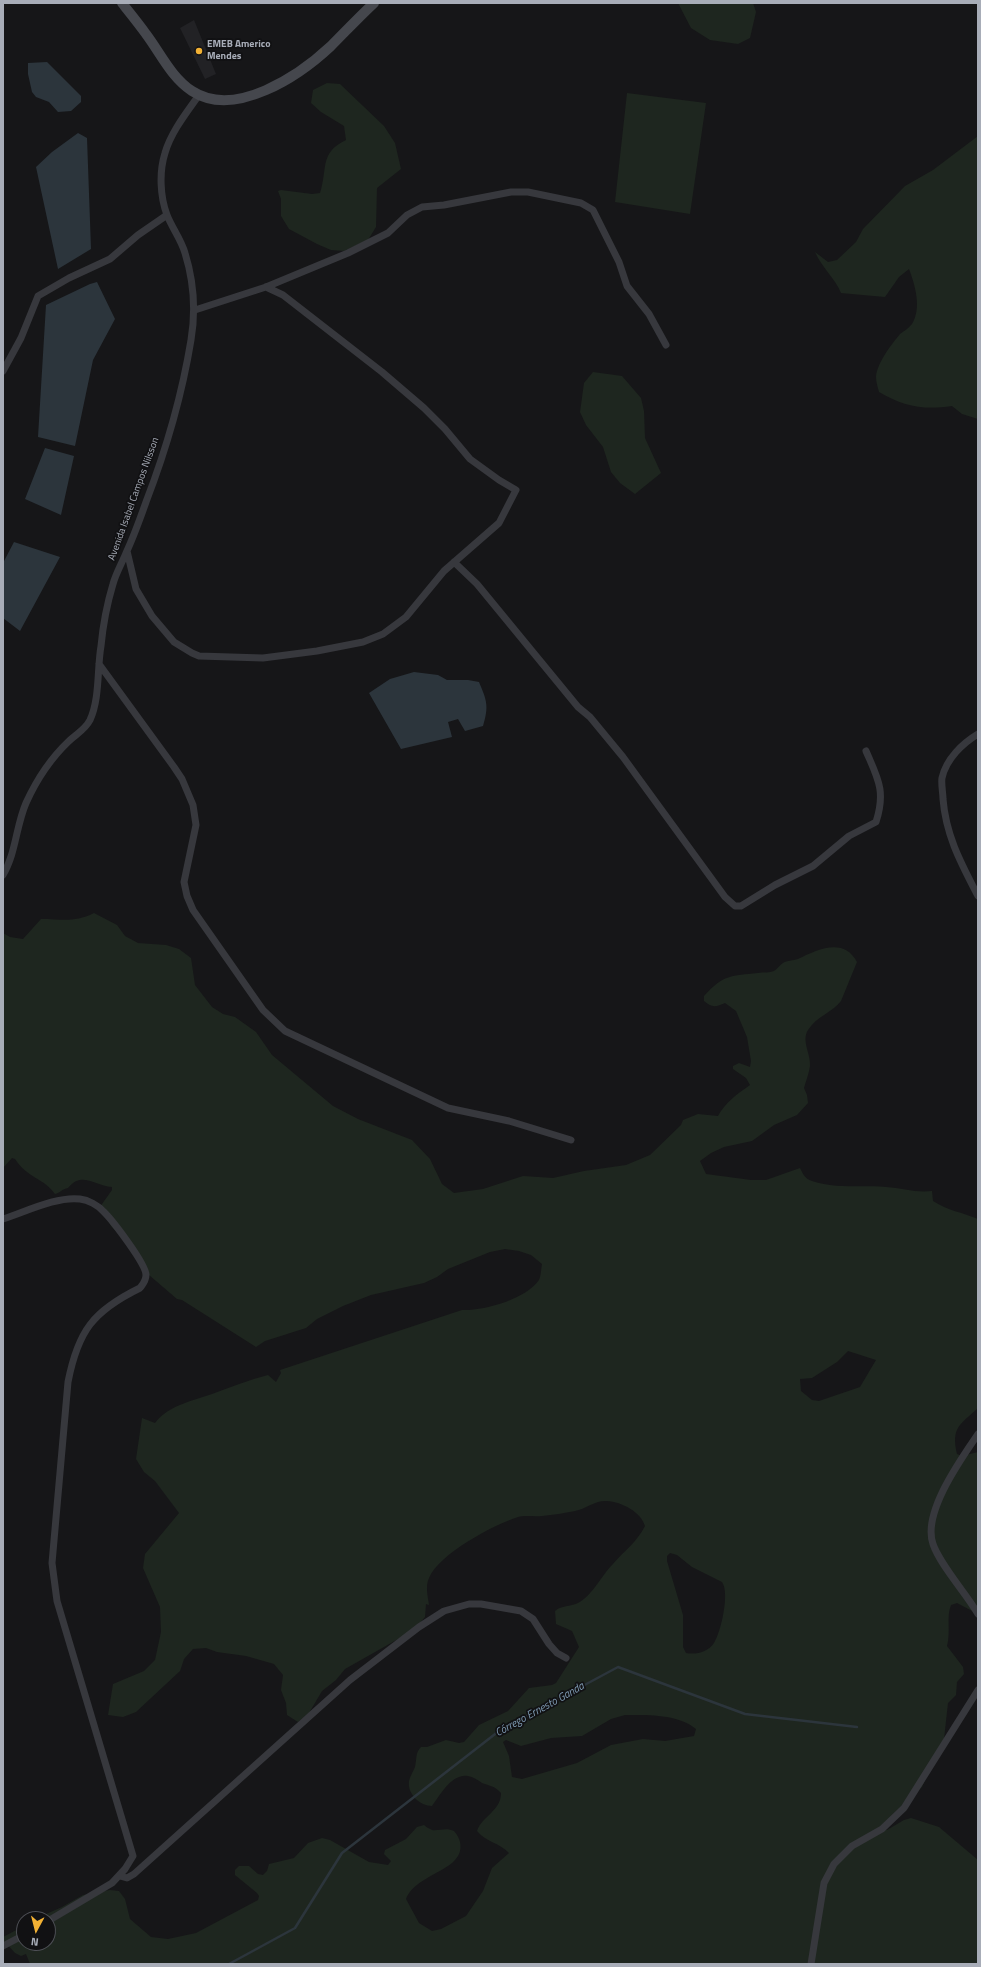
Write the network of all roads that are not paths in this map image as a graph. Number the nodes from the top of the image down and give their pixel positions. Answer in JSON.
{"nodes":[{"id":1,"x":122,"y":3,"type":"edge"},
{"id":2,"x":374,"y":3,"type":"edge"},
{"id":3,"x":199,"y":95,"type":"junction"},
{"id":4,"x":167,"y":215,"type":"junction"},
{"id":5,"x":266,"y":287,"type":"junction"},
{"id":6,"x":195,"y":310,"type":"junction"},
{"id":7,"x":666,"y":346,"type":"dead end"},
{"id":8,"x":3,"y":371,"type":"edge"},
{"id":9,"x":127,"y":551,"type":"junction"},
{"id":10,"x":454,"y":562,"type":"junction"},
{"id":11,"x":99,"y":664,"type":"junction"},
{"id":12,"x":978,"y":734,"type":"edge"},
{"id":13,"x":866,"y":751,"type":"dead end"},
{"id":14,"x":3,"y":875,"type":"edge"},
{"id":15,"x":978,"y":896,"type":"edge"},
{"id":16,"x":571,"y":1140,"type":"dead end"},
{"id":17,"x":3,"y":1219,"type":"edge"},
{"id":18,"x":978,"y":1434,"type":"edge"},
{"id":19,"x":978,"y":1614,"type":"edge"},
{"id":20,"x":566,"y":1658,"type":"dead end"},
{"id":21,"x":978,"y":1690,"type":"edge"},
{"id":22,"x":120,"y":1876,"type":"junction"},
{"id":23,"x":56,"y":1916,"type":"edge"},
{"id":24,"x":16,"y":1939,"type":"edge"},
{"id":25,"x":3,"y":1946,"type":"edge"},
{"id":26,"x":811,"y":1964,"type":"edge"}],
"edges":[{"from":1,"to":3,"type":"street"},
{"from":2,"to":3,"type":"street"},
{"from":3,"to":4,"type":"street","name":"Avenida Isabel Campos Nilsson"},
{"from":4,"to":6,"type":"street","name":"Avenida Isabel Campos Nilsson"},
{"from":4,"to":8,"type":"street"},
{"from":5,"to":6,"type":"street"},
{"from":5,"to":7,"type":"street"},
{"from":5,"to":10,"type":"street"},
{"from":6,"to":9,"type":"street","name":"Avenida Isabel Campos Nilsson"},
{"from":9,"to":10,"type":"street"},
{"from":9,"to":11,"type":"street","name":"Avenida Isabel Campos Nilsson"},
{"from":10,"to":13,"type":"street"},
{"from":11,"to":14,"type":"street","name":"Avenida Isabel Campos Nilsson"},
{"from":11,"to":16,"type":"street"},
{"from":12,"to":15,"type":"street"},
{"from":17,"to":22,"type":"street"},
{"from":18,"to":19,"type":"street"},
{"from":20,"to":22,"type":"street"},
{"from":21,"to":26,"type":"street"},
{"from":22,"to":23,"type":"street"},
{"from":24,"to":25,"type":"street"}]}
